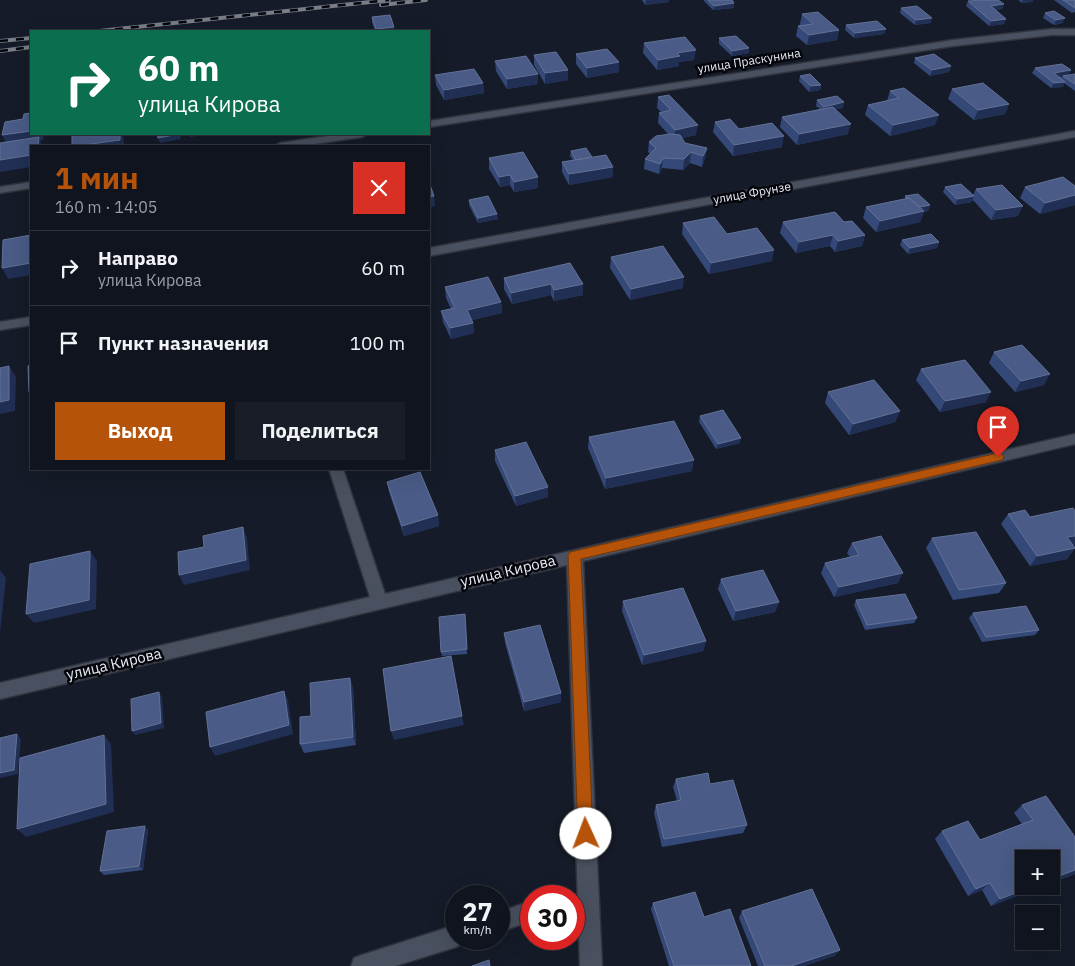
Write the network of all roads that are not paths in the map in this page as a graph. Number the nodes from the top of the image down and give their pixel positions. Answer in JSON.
{"nodes":[{"id":1,"x":1075,"y":32,"type":"edge"},
{"id":2,"x":430,"y":124,"type":"edge"},
{"id":3,"x":1075,"y":134,"type":"edge"},
{"id":4,"x":355,"y":135,"type":"edge"},
{"id":5,"x":287,"y":145,"type":"edge"},
{"id":6,"x":30,"y":185,"type":"edge"},
{"id":7,"x":0,"y":190,"type":"edge"},
{"id":8,"x":430,"y":252,"type":"edge"},
{"id":9,"x":30,"y":320,"type":"edge"},
{"id":10,"x":0,"y":326,"type":"edge"},
{"id":11,"x":1075,"y":439,"type":"edge"},
{"id":12,"x":336,"y":470,"type":"edge"},
{"id":13,"x":574,"y":555,"type":"junction"},
{"id":14,"x":379,"y":601,"type":"junction"},
{"id":15,"x":0,"y":691,"type":"edge"},
{"id":16,"x":581,"y":885,"type":"edge"},
{"id":17,"x":585,"y":923,"type":"edge"},
{"id":18,"x":445,"y":940,"type":"edge"},
{"id":19,"x":362,"y":966,"type":"edge"},
{"id":20,"x":591,"y":966,"type":"edge"}],
"edges":[{"from":1,"to":2,"type":"street","name":"улица Праскунина"},
{"from":3,"to":8,"type":"street","name":"улица Фрунзе"},
{"from":4,"to":5,"type":"street"},
{"from":6,"to":7,"type":"street"},
{"from":9,"to":10,"type":"street"},
{"from":11,"to":13,"type":"street","name":"улица Кирова"},
{"from":12,"to":14,"type":"street"},
{"from":13,"to":14,"type":"street","name":"улица Кирова"},
{"from":13,"to":16,"type":"street"},
{"from":14,"to":15,"type":"street","name":"улица Кирова"},
{"from":17,"to":20,"type":"street"},
{"from":18,"to":19,"type":"street"}]}
